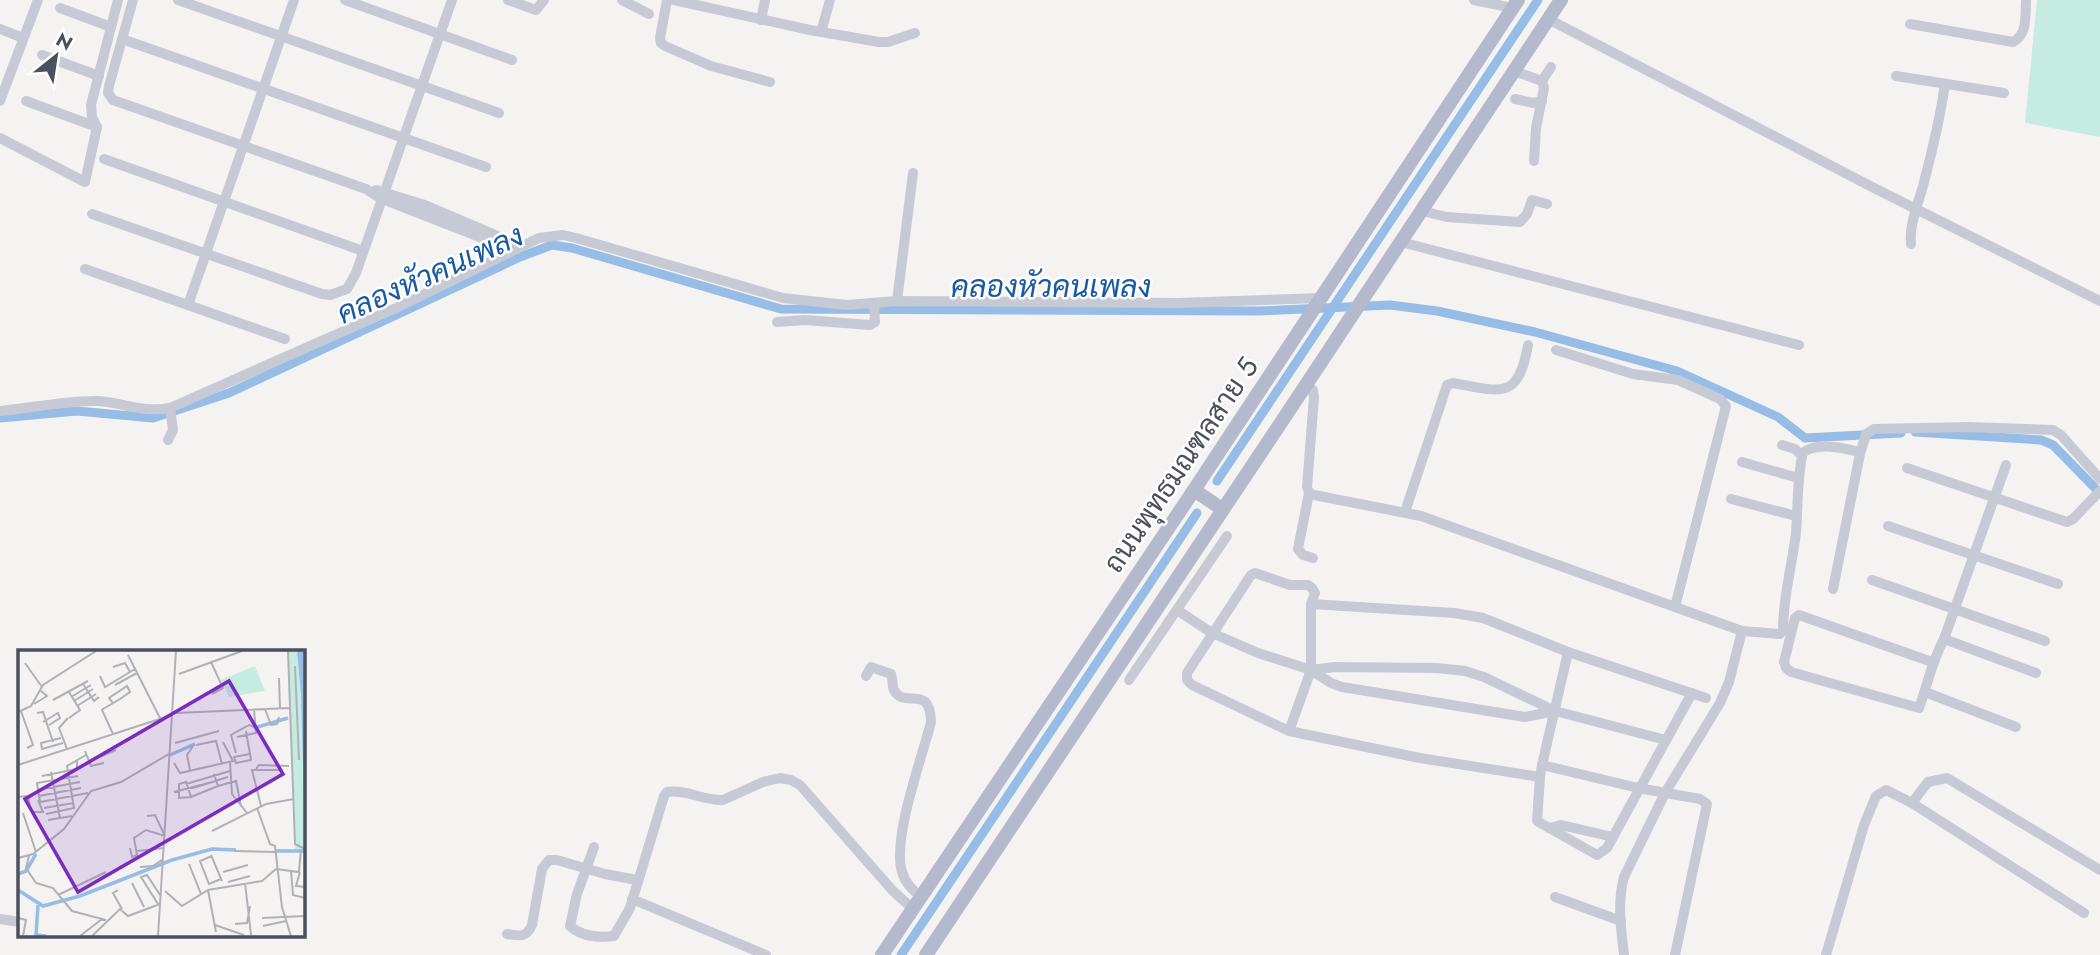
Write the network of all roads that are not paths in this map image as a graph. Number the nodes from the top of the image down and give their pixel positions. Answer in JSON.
{"nodes":[{"id":1,"x":38,"y":0,"type":"edge"},
{"id":2,"x":118,"y":0,"type":"edge"},
{"id":3,"x":133,"y":0,"type":"edge"},
{"id":4,"x":178,"y":0,"type":"edge"},
{"id":5,"x":294,"y":0,"type":"edge"},
{"id":6,"x":345,"y":0,"type":"edge"},
{"id":7,"x":452,"y":0,"type":"edge"},
{"id":8,"x":508,"y":0,"type":"edge"},
{"id":9,"x":544,"y":0,"type":"edge"},
{"id":10,"x":622,"y":0,"type":"edge"},
{"id":11,"x":667,"y":0,"type":"edge"},
{"id":12,"x":674,"y":0,"type":"edge"},
{"id":13,"x":765,"y":0,"type":"edge"},
{"id":14,"x":830,"y":0,"type":"edge"},
{"id":15,"x":1474,"y":0,"type":"edge"},
{"id":16,"x":1561,"y":0,"type":"edge"},
{"id":17,"x":2026,"y":0,"type":"edge"},
{"id":18,"x":1515,"y":4,"type":"edge"},
{"id":19,"x":722,"y":6,"type":"edge"},
{"id":20,"x":60,"y":8,"type":"dead end"},
{"id":21,"x":649,"y":14,"type":"dead end"},
{"id":22,"x":1548,"y":19,"type":"junction"},
{"id":23,"x":761,"y":20,"type":"junction"},
{"id":24,"x":1910,"y":24,"type":"dead end"},
{"id":25,"x":111,"y":27,"type":"junction"},
{"id":26,"x":0,"y":29,"type":"edge"},
{"id":27,"x":821,"y":32,"type":"junction"},
{"id":28,"x":440,"y":33,"type":"junction"},
{"id":29,"x":915,"y":33,"type":"dead end"},
{"id":30,"x":281,"y":35,"type":"junction"},
{"id":31,"x":23,"y":38,"type":"junction"},
{"id":32,"x":122,"y":39,"type":"junction"},
{"id":33,"x":42,"y":55,"type":"dead end"},
{"id":34,"x":512,"y":60,"type":"dead end"},
{"id":35,"x":1551,"y":67,"type":"dead end"},
{"id":36,"x":1514,"y":71,"type":"junction"},
{"id":37,"x":99,"y":76,"type":"junction"},
{"id":38,"x":1896,"y":76,"type":"dead end"},
{"id":39,"x":3,"y":81,"type":"edge"},
{"id":40,"x":770,"y":82,"type":"dead end"},
{"id":41,"x":1542,"y":82,"type":"junction"},
{"id":42,"x":1945,"y":84,"type":"junction"},
{"id":43,"x":422,"y":85,"type":"junction"},
{"id":44,"x":264,"y":88,"type":"junction"},
{"id":45,"x":2004,"y":93,"type":"dead end"},
{"id":46,"x":1515,"y":99,"type":"dead end"},
{"id":47,"x":0,"y":101,"type":"edge"},
{"id":48,"x":26,"y":101,"type":"dead end"},
{"id":49,"x":1542,"y":101,"type":"junction"},
{"id":50,"x":499,"y":113,"type":"dead end"},
{"id":51,"x":97,"y":127,"type":"junction"},
{"id":52,"x":0,"y":138,"type":"edge"},
{"id":53,"x":402,"y":138,"type":"junction"},
{"id":54,"x":244,"y":146,"type":"junction"},
{"id":55,"x":104,"y":159,"type":"dead end"},
{"id":56,"x":1534,"y":161,"type":"dead end"},
{"id":57,"x":486,"y":167,"type":"dead end"},
{"id":58,"x":913,"y":173,"type":"dead end"},
{"id":59,"x":382,"y":194,"type":"junction"},
{"id":60,"x":224,"y":200,"type":"junction"},
{"id":61,"x":1547,"y":204,"type":"dead end"},
{"id":62,"x":1917,"y":209,"type":"junction"},
{"id":63,"x":1422,"y":211,"type":"junction"},
{"id":64,"x":92,"y":215,"type":"dead end"},
{"id":65,"x":1401,"y":242,"type":"junction"},
{"id":66,"x":1911,"y":244,"type":"dead end"},
{"id":67,"x":517,"y":248,"type":"junction"},
{"id":68,"x":363,"y":251,"type":"junction"},
{"id":69,"x":206,"y":254,"type":"junction"},
{"id":70,"x":85,"y":269,"type":"dead end"},
{"id":71,"x":1320,"y":298,"type":"junction"},
{"id":72,"x":897,"y":301,"type":"junction"},
{"id":73,"x":2100,"y":301,"type":"edge"},
{"id":74,"x":188,"y":305,"type":"junction"},
{"id":75,"x":875,"y":310,"type":"junction"},
{"id":76,"x":777,"y":322,"type":"dead end"},
{"id":77,"x":285,"y":339,"type":"dead end"},
{"id":78,"x":1528,"y":345,"type":"dead end"},
{"id":79,"x":1799,"y":345,"type":"dead end"},
{"id":80,"x":1556,"y":350,"type":"dead end"},
{"id":81,"x":1307,"y":386,"type":"junction"},
{"id":82,"x":0,"y":411,"type":"edge"},
{"id":83,"x":171,"y":416,"type":"junction"},
{"id":84,"x":168,"y":440,"type":"dead end"},
{"id":85,"x":1782,"y":445,"type":"dead end"},
{"id":86,"x":1860,"y":452,"type":"junction"},
{"id":87,"x":1801,"y":454,"type":"junction"},
{"id":88,"x":1742,"y":462,"type":"dead end"},
{"id":89,"x":2006,"y":465,"type":"dead end"},
{"id":90,"x":1907,"y":468,"type":"dead end"},
{"id":91,"x":1798,"y":478,"type":"junction"},
{"id":92,"x":2100,"y":479,"type":"edge"},
{"id":93,"x":1194,"y":490,"type":"junction"},
{"id":94,"x":1310,"y":493,"type":"junction"},
{"id":95,"x":2097,"y":494,"type":"edge"},
{"id":96,"x":1993,"y":498,"type":"junction"},
{"id":97,"x":1731,"y":499,"type":"dead end"},
{"id":98,"x":1222,"y":509,"type":"junction"},
{"id":99,"x":1405,"y":513,"type":"junction"},
{"id":100,"x":1796,"y":516,"type":"junction"},
{"id":101,"x":1888,"y":526,"type":"dead end"},
{"id":102,"x":1227,"y":536,"type":"dead end"},
{"id":103,"x":1972,"y":554,"type":"junction"},
{"id":104,"x":1313,"y":558,"type":"dead end"},
{"id":105,"x":1186,"y":562,"type":"junction"},
{"id":106,"x":1202,"y":573,"type":"junction"},
{"id":107,"x":1872,"y":580,"type":"dead end"},
{"id":108,"x":2058,"y":584,"type":"dead end"},
{"id":109,"x":1833,"y":589,"type":"dead end"},
{"id":110,"x":1311,"y":604,"type":"junction"},
{"id":111,"x":1675,"y":607,"type":"junction"},
{"id":112,"x":1178,"y":608,"type":"junction"},
{"id":113,"x":1955,"y":609,"type":"junction"},
{"id":114,"x":1742,"y":631,"type":"junction"},
{"id":115,"x":1216,"y":633,"type":"junction"},
{"id":116,"x":1944,"y":639,"type":"junction"},
{"id":117,"x":2045,"y":641,"type":"dead end"},
{"id":118,"x":1568,"y":652,"type":"junction"},
{"id":119,"x":1932,"y":662,"type":"junction"},
{"id":120,"x":1311,"y":670,"type":"junction"},
{"id":121,"x":2036,"y":673,"type":"dead end"},
{"id":122,"x":866,"y":676,"type":"dead end"},
{"id":123,"x":1129,"y":680,"type":"dead end"},
{"id":124,"x":1925,"y":692,"type":"junction"},
{"id":125,"x":1692,"y":693,"type":"junction"},
{"id":126,"x":1706,"y":698,"type":"dead end"},
{"id":127,"x":1555,"y":711,"type":"junction"},
{"id":128,"x":2016,"y":727,"type":"dead end"},
{"id":129,"x":1289,"y":732,"type":"junction"},
{"id":130,"x":1666,"y":740,"type":"junction"},
{"id":131,"x":1541,"y":771,"type":"junction"},
{"id":132,"x":1638,"y":788,"type":"junction"},
{"id":133,"x":1665,"y":793,"type":"junction"},
{"id":134,"x":1912,"y":803,"type":"junction"},
{"id":135,"x":1549,"y":828,"type":"junction"},
{"id":136,"x":1613,"y":837,"type":"junction"},
{"id":137,"x":594,"y":847,"type":"dead end"},
{"id":138,"x":588,"y":869,"type":"junction"},
{"id":139,"x":2100,"y":870,"type":"edge"},
{"id":140,"x":637,"y":880,"type":"junction"},
{"id":141,"x":1555,"y":897,"type":"dead end"},
{"id":142,"x":632,"y":899,"type":"junction"},
{"id":143,"x":917,"y":903,"type":"junction"},
{"id":144,"x":2084,"y":913,"type":"dead end"},
{"id":145,"x":0,"y":919,"type":"edge"},
{"id":146,"x":1620,"y":921,"type":"junction"},
{"id":147,"x":18,"y":922,"type":"edge"},
{"id":148,"x":507,"y":934,"type":"dead end"},
{"id":149,"x":766,"y":955,"type":"edge"},
{"id":150,"x":882,"y":955,"type":"edge"},
{"id":151,"x":926,"y":955,"type":"edge"},
{"id":152,"x":1624,"y":955,"type":"edge"},
{"id":153,"x":1675,"y":955,"type":"edge"},
{"id":154,"x":1826,"y":955,"type":"edge"}],
"edges":[{"from":1,"to":31,"type":"street"},
{"from":2,"to":25,"type":"street"},
{"from":3,"to":32,"type":"street"},
{"from":4,"to":30,"type":"street"},
{"from":5,"to":30,"type":"street"},
{"from":6,"to":28,"type":"street"},
{"from":7,"to":28,"type":"street"},
{"from":8,"to":9,"type":"street"},
{"from":10,"to":21,"type":"street"},
{"from":11,"to":40,"type":"street"},
{"from":12,"to":19,"type":"street"},
{"from":13,"to":23,"type":"street"},
{"from":14,"to":27,"type":"street"},
{"from":15,"to":18,"type":"street"},
{"from":16,"to":22,"type":"main road","name":"ถนนพุทธมณฑลสาย 5"},
{"from":17,"to":24,"type":"street"},
{"from":18,"to":71,"type":"main road","name":"ถนนพุทธมณฑลสาย 5"},
{"from":19,"to":23,"type":"street"},
{"from":20,"to":25,"type":"street"},
{"from":22,"to":36,"type":"main road","name":"ถนนพุทธมณฑลสาย 5"},
{"from":22,"to":62,"type":"street"},
{"from":23,"to":27,"type":"street"},
{"from":25,"to":37,"type":"street"},
{"from":26,"to":31,"type":"street"},
{"from":27,"to":29,"type":"street"},
{"from":28,"to":34,"type":"street"},
{"from":28,"to":43,"type":"street"},
{"from":30,"to":43,"type":"street"},
{"from":30,"to":44,"type":"street"},
{"from":31,"to":39,"type":"street"},
{"from":32,"to":44,"type":"street"},
{"from":32,"to":54,"type":"street"},
{"from":33,"to":37,"type":"street"},
{"from":35,"to":41,"type":"street"},
{"from":36,"to":41,"type":"street"},
{"from":36,"to":63,"type":"main road","name":"ถนนพุทธมณฑลสาย 5"},
{"from":37,"to":51,"type":"street"},
{"from":38,"to":42,"type":"street"},
{"from":39,"to":47,"type":"street"},
{"from":41,"to":49,"type":"street"},
{"from":42,"to":45,"type":"street"},
{"from":42,"to":62,"type":"street"},
{"from":43,"to":50,"type":"street"},
{"from":43,"to":53,"type":"street"},
{"from":44,"to":53,"type":"street"},
{"from":44,"to":54,"type":"street"},
{"from":46,"to":49,"type":"street"},
{"from":48,"to":51,"type":"street"},
{"from":49,"to":56,"type":"street"},
{"from":51,"to":52,"type":"street"},
{"from":53,"to":57,"type":"street"},
{"from":53,"to":59,"type":"street"},
{"from":54,"to":59,"type":"street"},
{"from":54,"to":60,"type":"street"},
{"from":55,"to":60,"type":"street"},
{"from":58,"to":72,"type":"street"},
{"from":59,"to":67,"type":"street"},
{"from":59,"to":68,"type":"street"},
{"from":60,"to":68,"type":"street"},
{"from":60,"to":69,"type":"street"},
{"from":61,"to":63,"type":"street"},
{"from":62,"to":66,"type":"street"},
{"from":62,"to":73,"type":"street"},
{"from":63,"to":65,"type":"main road","name":"ถนนพุทธมณฑลสาย 5"},
{"from":64,"to":69,"type":"street"},
{"from":65,"to":79,"type":"street"},
{"from":65,"to":81,"type":"main road","name":"ถนนพุทธมณฑลสาย 5"},
{"from":67,"to":75,"type":"street"},
{"from":67,"to":83,"type":"street"},
{"from":68,"to":69,"type":"street"},
{"from":69,"to":74,"type":"street"},
{"from":70,"to":74,"type":"street"},
{"from":71,"to":72,"type":"street"},
{"from":71,"to":93,"type":"main road","name":"ถนนพุทธมณฑลสาย 5"},
{"from":72,"to":75,"type":"street"},
{"from":74,"to":77,"type":"street"},
{"from":75,"to":76,"type":"street"},
{"from":78,"to":99,"type":"street"},
{"from":80,"to":111,"type":"street"},
{"from":81,"to":94,"type":"street"},
{"from":81,"to":98,"type":"main road","name":"ถนนพุทธมณฑลสาย 5"},
{"from":82,"to":83,"type":"street"},
{"from":83,"to":84,"type":"street"},
{"from":85,"to":87,"type":"street"},
{"from":86,"to":87,"type":"street"},
{"from":86,"to":92,"type":"street"},
{"from":86,"to":109,"type":"street"},
{"from":87,"to":91,"type":"street"},
{"from":88,"to":91,"type":"street"},
{"from":89,"to":96,"type":"street"},
{"from":90,"to":96,"type":"street"},
{"from":91,"to":100,"type":"street"},
{"from":93,"to":98,"type":"main road"},
{"from":93,"to":143,"type":"main road","name":"ถนนพุทธมณฑลสาย 5"},
{"from":94,"to":99,"type":"street"},
{"from":94,"to":104,"type":"street"},
{"from":95,"to":96,"type":"street"},
{"from":96,"to":103,"type":"street"},
{"from":97,"to":100,"type":"street"},
{"from":98,"to":105,"type":"main road","name":"ถนนพุทธมณฑลสาย 5"},
{"from":99,"to":111,"type":"street"},
{"from":100,"to":114,"type":"street"},
{"from":101,"to":103,"type":"street"},
{"from":102,"to":106,"type":"street"},
{"from":103,"to":108,"type":"street"},
{"from":103,"to":113,"type":"street"},
{"from":105,"to":106,"type":"street"},
{"from":105,"to":151,"type":"main road","name":"ถนนพุทธมณฑลสาย 5"},
{"from":106,"to":112,"type":"street"},
{"from":107,"to":113,"type":"street"},
{"from":110,"to":115,"type":"street"},
{"from":110,"to":118,"type":"street"},
{"from":110,"to":120,"type":"street"},
{"from":111,"to":114,"type":"street"},
{"from":112,"to":115,"type":"street"},
{"from":112,"to":123,"type":"street"},
{"from":113,"to":116,"type":"street"},
{"from":113,"to":117,"type":"street"},
{"from":114,"to":133,"type":"street"},
{"from":115,"to":120,"type":"street"},
{"from":115,"to":129,"type":"street"},
{"from":116,"to":119,"type":"street"},
{"from":116,"to":121,"type":"street"},
{"from":118,"to":125,"type":"street"},
{"from":118,"to":127,"type":"street"},
{"from":119,"to":124,"type":"street"},
{"from":119,"to":124,"type":"street"},
{"from":120,"to":127,"type":"street"},
{"from":120,"to":127,"type":"street"},
{"from":120,"to":129,"type":"street"},
{"from":122,"to":143,"type":"street"},
{"from":124,"to":128,"type":"street"},
{"from":125,"to":126,"type":"street"},
{"from":125,"to":130,"type":"street"},
{"from":127,"to":130,"type":"street"},
{"from":127,"to":131,"type":"street"},
{"from":129,"to":131,"type":"street"},
{"from":130,"to":132,"type":"street"},
{"from":131,"to":132,"type":"street"},
{"from":131,"to":135,"type":"street"},
{"from":132,"to":133,"type":"street"},
{"from":132,"to":136,"type":"street"},
{"from":133,"to":146,"type":"street"},
{"from":133,"to":153,"type":"street"},
{"from":134,"to":139,"type":"street"},
{"from":134,"to":144,"type":"street"},
{"from":134,"to":154,"type":"street"},
{"from":135,"to":136,"type":"street"},
{"from":135,"to":136,"type":"street"},
{"from":137,"to":138,"type":"street"},
{"from":138,"to":140,"type":"street"},
{"from":138,"to":142,"type":"street"},
{"from":138,"to":148,"type":"street"},
{"from":140,"to":142,"type":"street"},
{"from":140,"to":143,"type":"street"},
{"from":141,"to":146,"type":"street"},
{"from":142,"to":149,"type":"street"},
{"from":143,"to":150,"type":"main road","name":"ถนนพุทธมณฑลสาย 5"},
{"from":145,"to":147,"type":"street"},
{"from":146,"to":152,"type":"street"}]}
